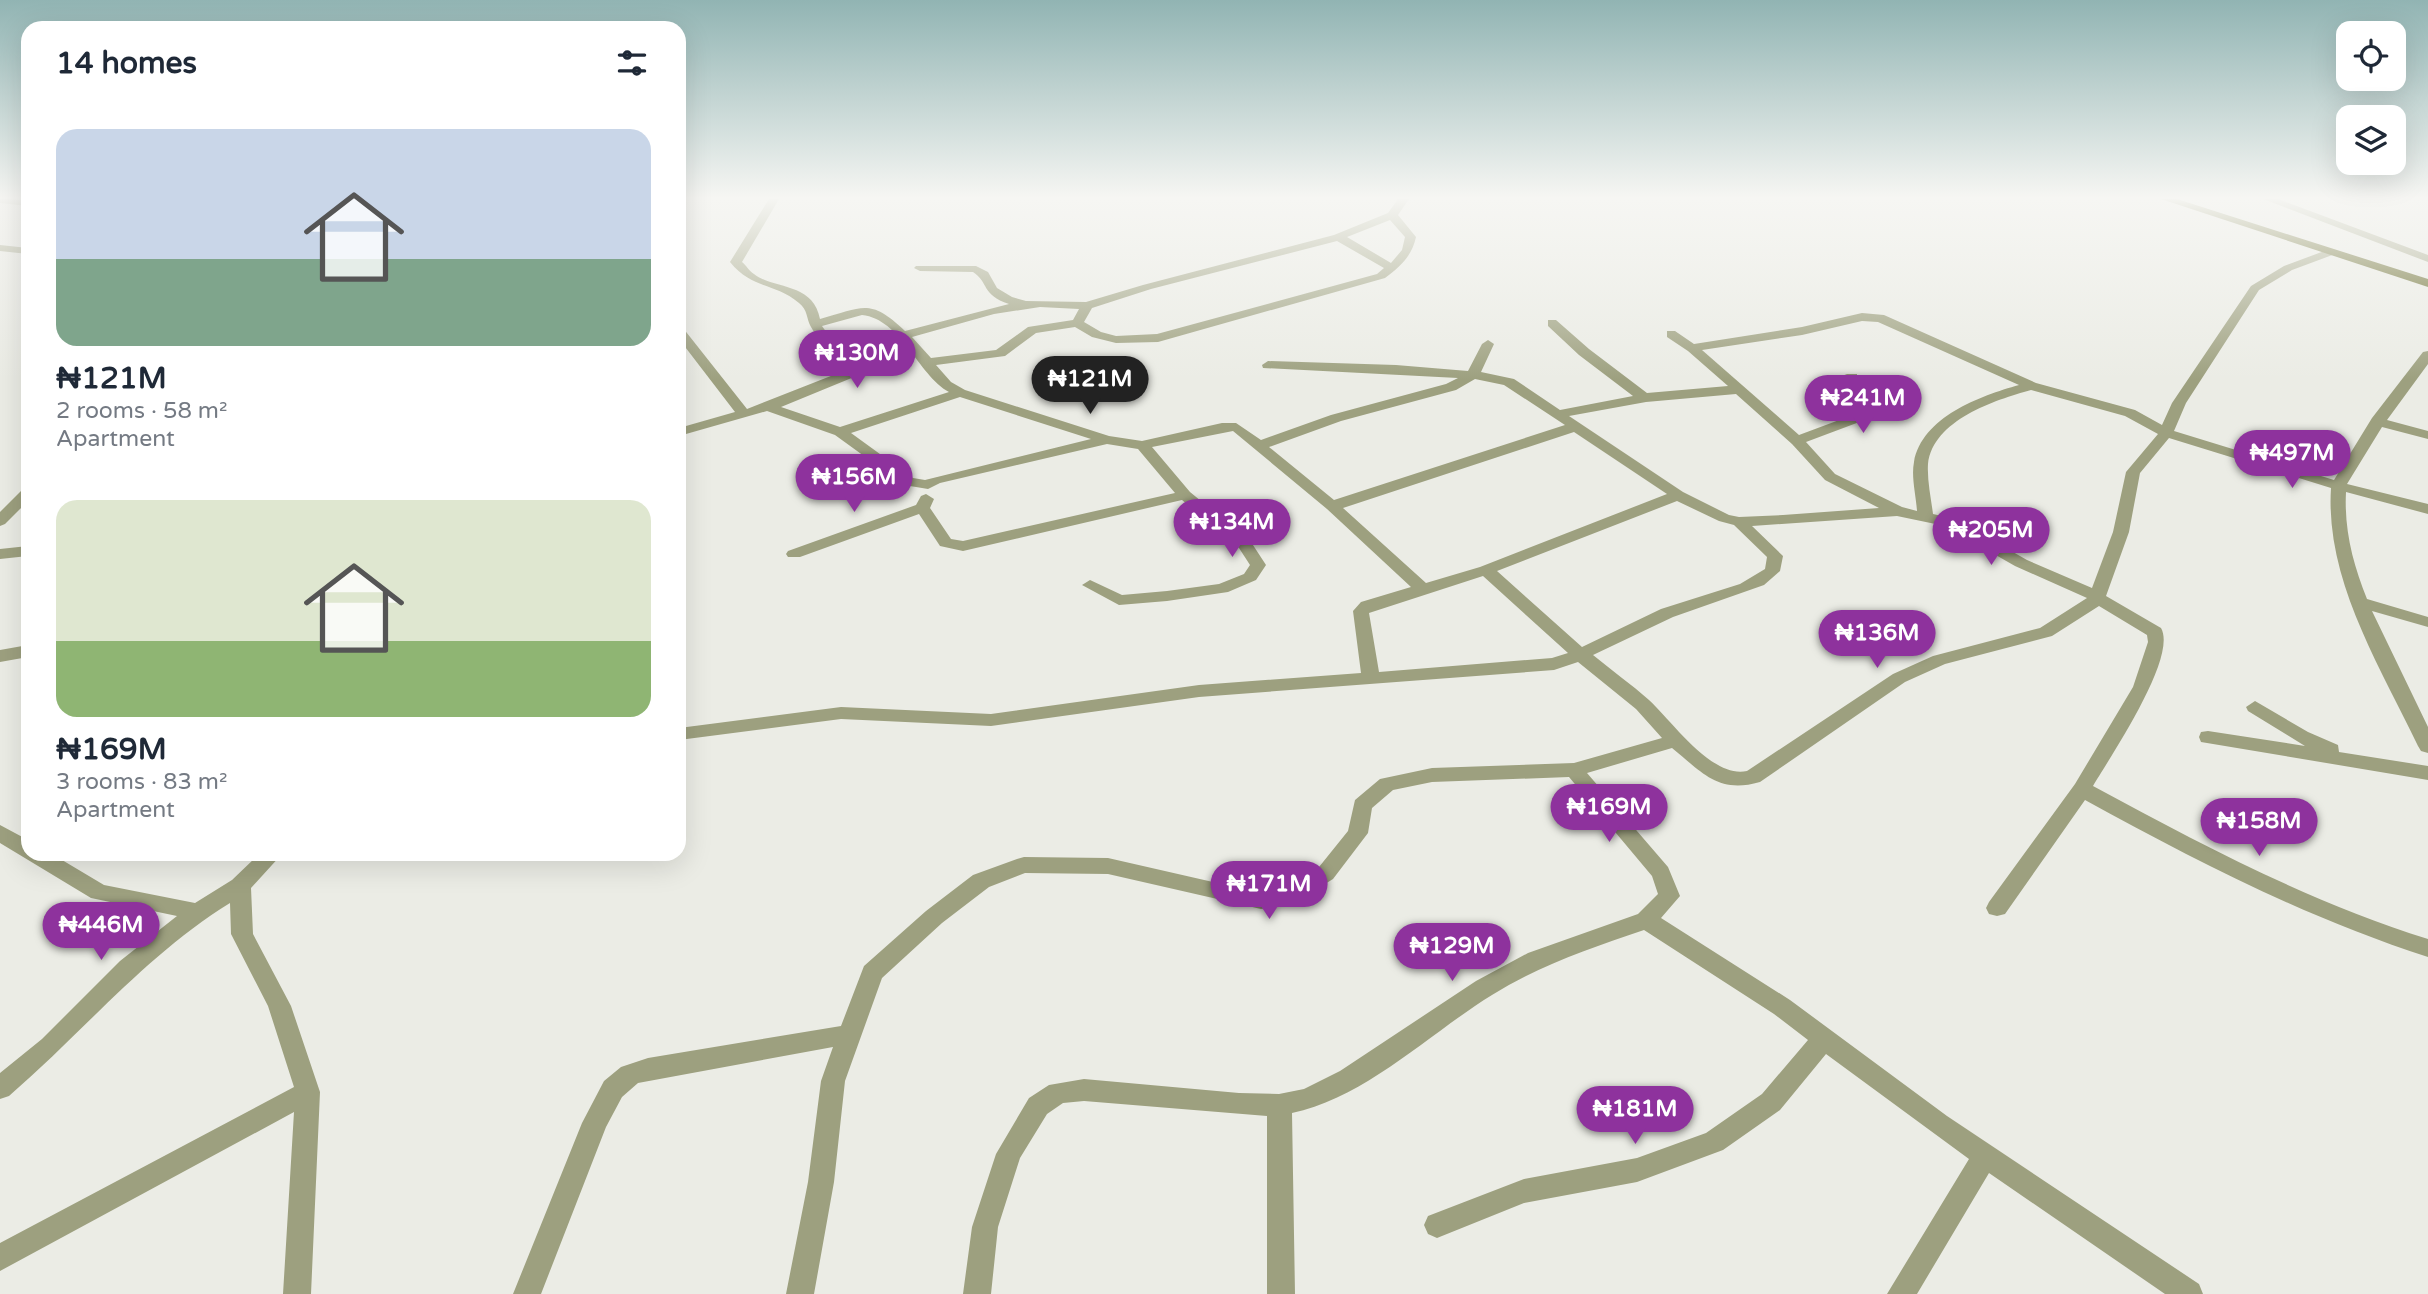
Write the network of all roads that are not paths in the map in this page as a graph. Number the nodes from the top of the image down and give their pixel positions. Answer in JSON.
{"nodes":[{"id":1,"x":738,"y":259,"type":"edge"},
{"id":2,"x":1252,"y":259,"type":"edge"},
{"id":3,"x":1377,"y":259,"type":"edge"},
{"id":4,"x":1403,"y":259,"type":"edge"},
{"id":5,"x":2311,"y":259,"type":"edge"},
{"id":6,"x":2354,"y":259,"type":"edge"},
{"id":7,"x":920,"y":268,"type":"dead end"},
{"id":8,"x":1392,"y":268,"type":"junction"},
{"id":9,"x":2428,"y":283,"type":"edge"},
{"id":10,"x":1028,"y":304,"type":"junction"},
{"id":11,"x":1087,"y":306,"type":"junction"},
{"id":12,"x":1077,"y":323,"type":"junction"},
{"id":13,"x":1552,"y":323,"type":"dead end"},
{"id":14,"x":815,"y":324,"type":"junction"},
{"id":15,"x":1671,"y":334,"type":"dead end"},
{"id":16,"x":903,"y":336,"type":"junction"},
{"id":17,"x":686,"y":338,"type":"edge"},
{"id":18,"x":1488,"y":344,"type":"dead end"},
{"id":19,"x":1692,"y":348,"type":"junction"},
{"id":20,"x":696,"y":356,"type":"junction"},
{"id":21,"x":686,"y":359,"type":"edge"},
{"id":22,"x":2426,"y":361,"type":"edge"},
{"id":23,"x":926,"y":362,"type":"junction"},
{"id":24,"x":1268,"y":365,"type":"dead end"},
{"id":25,"x":1472,"y":376,"type":"junction"},
{"id":26,"x":1852,"y":377,"type":"dead end"},
{"id":27,"x":2031,"y":386,"type":"junction"},
{"id":28,"x":1738,"y":390,"type":"junction"},
{"id":29,"x":960,"y":393,"type":"junction"},
{"id":30,"x":1643,"y":397,"type":"junction"},
{"id":31,"x":768,"y":407,"type":"junction"},
{"id":32,"x":743,"y":413,"type":"junction"},
{"id":33,"x":1555,"y":415,"type":"junction"},
{"id":34,"x":2377,"y":421,"type":"junction"},
{"id":35,"x":1574,"y":427,"type":"junction"},
{"id":36,"x":686,"y":430,"type":"edge"},
{"id":37,"x":840,"y":432,"type":"junction"},
{"id":38,"x":2166,"y":433,"type":"junction"},
{"id":39,"x":2428,"y":435,"type":"edge"},
{"id":40,"x":1107,"y":440,"type":"junction"},
{"id":41,"x":1797,"y":441,"type":"junction"},
{"id":42,"x":1142,"y":445,"type":"junction"},
{"id":43,"x":1261,"y":445,"type":"junction"},
{"id":44,"x":928,"y":485,"type":"junction"},
{"id":45,"x":2339,"y":486,"type":"junction"},
{"id":46,"x":1185,"y":495,"type":"junction"},
{"id":47,"x":1678,"y":495,"type":"junction"},
{"id":48,"x":21,"y":499,"type":"edge"},
{"id":49,"x":1332,"y":506,"type":"junction"},
{"id":50,"x":922,"y":508,"type":"junction"},
{"id":51,"x":2428,"y":509,"type":"edge"},
{"id":52,"x":1897,"y":511,"type":"junction"},
{"id":53,"x":1925,"y":516,"type":"junction"},
{"id":54,"x":0,"y":521,"type":"edge"},
{"id":55,"x":1739,"y":522,"type":"junction"},
{"id":56,"x":21,"y":552,"type":"edge"},
{"id":57,"x":0,"y":554,"type":"edge"},
{"id":58,"x":794,"y":554,"type":"dead end"},
{"id":59,"x":1486,"y":570,"type":"junction"},
{"id":60,"x":1090,"y":586,"type":"dead end"},
{"id":61,"x":1423,"y":589,"type":"junction"},
{"id":62,"x":2096,"y":600,"type":"junction"},
{"id":63,"x":2360,"y":602,"type":"junction"},
{"id":64,"x":2428,"y":622,"type":"edge"},
{"id":65,"x":21,"y":652,"type":"edge"},
{"id":66,"x":1581,"y":655,"type":"junction"},
{"id":67,"x":0,"y":656,"type":"edge"},
{"id":68,"x":1371,"y":678,"type":"junction"},
{"id":69,"x":2255,"y":707,"type":"dead end"},
{"id":70,"x":686,"y":733,"type":"edge"},
{"id":71,"x":2208,"y":737,"type":"dead end"},
{"id":72,"x":1675,"y":741,"type":"junction"},
{"id":73,"x":2428,"y":746,"type":"edge"},
{"id":74,"x":2357,"y":761,"type":"junction"},
{"id":75,"x":1574,"y":770,"type":"junction"},
{"id":76,"x":2428,"y":773,"type":"edge"},
{"id":77,"x":2082,"y":789,"type":"junction"},
{"id":78,"x":0,"y":834,"type":"edge"},
{"id":79,"x":21,"y":846,"type":"edge"},
{"id":80,"x":47,"y":861,"type":"edge"},
{"id":81,"x":265,"y":861,"type":"edge"},
{"id":82,"x":240,"y":886,"type":"junction"},
{"id":83,"x":1997,"y":908,"type":"dead end"},
{"id":84,"x":198,"y":912,"type":"junction"},
{"id":85,"x":1646,"y":920,"type":"junction"},
{"id":86,"x":2428,"y":948,"type":"edge"},
{"id":87,"x":851,"y":1034,"type":"junction"},
{"id":88,"x":1824,"y":1039,"type":"junction"},
{"id":89,"x":0,"y":1088,"type":"edge"},
{"id":90,"x":308,"y":1092,"type":"junction"},
{"id":91,"x":1279,"y":1105,"type":"junction"},
{"id":92,"x":1985,"y":1156,"type":"junction"},
{"id":93,"x":1437,"y":1224,"type":"dead end"},
{"id":94,"x":0,"y":1258,"type":"edge"},
{"id":95,"x":297,"y":1294,"type":"edge"},
{"id":96,"x":527,"y":1294,"type":"edge"},
{"id":97,"x":800,"y":1294,"type":"edge"},
{"id":98,"x":977,"y":1294,"type":"edge"},
{"id":99,"x":1281,"y":1294,"type":"edge"},
{"id":100,"x":1901,"y":1294,"type":"edge"},
{"id":101,"x":2189,"y":1294,"type":"edge"}],
"edges":[{"from":1,"to":14,"type":"street"},
{"from":2,"to":11,"type":"street"},
{"from":3,"to":8,"type":"street"},
{"from":4,"to":8,"type":"street"},
{"from":5,"to":38,"type":"street"},
{"from":6,"to":9,"type":"main road"},
{"from":7,"to":10,"type":"street"},
{"from":8,"to":12,"type":"street"},
{"from":10,"to":11,"type":"street"},
{"from":10,"to":16,"type":"street"},
{"from":11,"to":12,"type":"street"},
{"from":12,"to":23,"type":"street"},
{"from":13,"to":30,"type":"street"},
{"from":14,"to":16,"type":"street"},
{"from":14,"to":31,"type":"street"},
{"from":15,"to":19,"type":"street"},
{"from":16,"to":23,"type":"street"},
{"from":17,"to":20,"type":"street"},
{"from":18,"to":25,"type":"street"},
{"from":19,"to":27,"type":"street"},
{"from":19,"to":28,"type":"street"},
{"from":20,"to":21,"type":"street"},
{"from":20,"to":32,"type":"street"},
{"from":22,"to":34,"type":"street"},
{"from":23,"to":29,"type":"street"},
{"from":24,"to":25,"type":"street"},
{"from":25,"to":33,"type":"street"},
{"from":25,"to":43,"type":"street"},
{"from":26,"to":41,"type":"street"},
{"from":27,"to":38,"type":"street"},
{"from":27,"to":53,"type":"street"},
{"from":28,"to":30,"type":"street"},
{"from":28,"to":41,"type":"street"},
{"from":29,"to":37,"type":"street"},
{"from":29,"to":40,"type":"street"},
{"from":30,"to":33,"type":"street"},
{"from":31,"to":32,"type":"street"},
{"from":31,"to":37,"type":"street"},
{"from":32,"to":36,"type":"street"},
{"from":33,"to":35,"type":"street"},
{"from":34,"to":39,"type":"street"},
{"from":34,"to":45,"type":"street"},
{"from":35,"to":47,"type":"street"},
{"from":35,"to":49,"type":"street"},
{"from":37,"to":44,"type":"street"},
{"from":38,"to":45,"type":"street"},
{"from":38,"to":62,"type":"street"},
{"from":40,"to":42,"type":"street"},
{"from":40,"to":44,"type":"street"},
{"from":41,"to":52,"type":"street"},
{"from":42,"to":43,"type":"street"},
{"from":42,"to":46,"type":"street"},
{"from":43,"to":49,"type":"street"},
{"from":44,"to":50,"type":"street"},
{"from":45,"to":51,"type":"street"},
{"from":45,"to":63,"type":"street"},
{"from":46,"to":50,"type":"street"},
{"from":46,"to":60,"type":"street"},
{"from":47,"to":55,"type":"street"},
{"from":47,"to":59,"type":"street"},
{"from":48,"to":54,"type":"street"},
{"from":49,"to":61,"type":"street"},
{"from":50,"to":58,"type":"street"},
{"from":52,"to":53,"type":"street"},
{"from":52,"to":55,"type":"street"},
{"from":53,"to":62,"type":"street"},
{"from":55,"to":66,"type":"street"},
{"from":56,"to":57,"type":"street"},
{"from":59,"to":61,"type":"street"},
{"from":59,"to":66,"type":"street"},
{"from":61,"to":68,"type":"street"},
{"from":62,"to":72,"type":"street"},
{"from":62,"to":77,"type":"street"},
{"from":63,"to":64,"type":"street"},
{"from":63,"to":73,"type":"street"},
{"from":65,"to":67,"type":"street"},
{"from":66,"to":68,"type":"street"},
{"from":66,"to":72,"type":"street"},
{"from":68,"to":70,"type":"street"},
{"from":69,"to":74,"type":"street"},
{"from":71,"to":74,"type":"street"},
{"from":72,"to":75,"type":"street"},
{"from":74,"to":76,"type":"street"},
{"from":75,"to":85,"type":"street"},
{"from":75,"to":87,"type":"street"},
{"from":77,"to":83,"type":"street"},
{"from":77,"to":86,"type":"street"},
{"from":78,"to":79,"type":"street"},
{"from":80,"to":84,"type":"street"},
{"from":81,"to":82,"type":"street"},
{"from":82,"to":84,"type":"street"},
{"from":82,"to":90,"type":"street"},
{"from":84,"to":89,"type":"street"},
{"from":85,"to":88,"type":"street"},
{"from":85,"to":91,"type":"street"},
{"from":87,"to":96,"type":"street"},
{"from":87,"to":97,"type":"street"},
{"from":88,"to":92,"type":"street"},
{"from":88,"to":93,"type":"street"},
{"from":90,"to":94,"type":"street"},
{"from":90,"to":95,"type":"street"},
{"from":91,"to":98,"type":"street"},
{"from":91,"to":99,"type":"street"},
{"from":92,"to":100,"type":"street"},
{"from":92,"to":101,"type":"street"}]}
